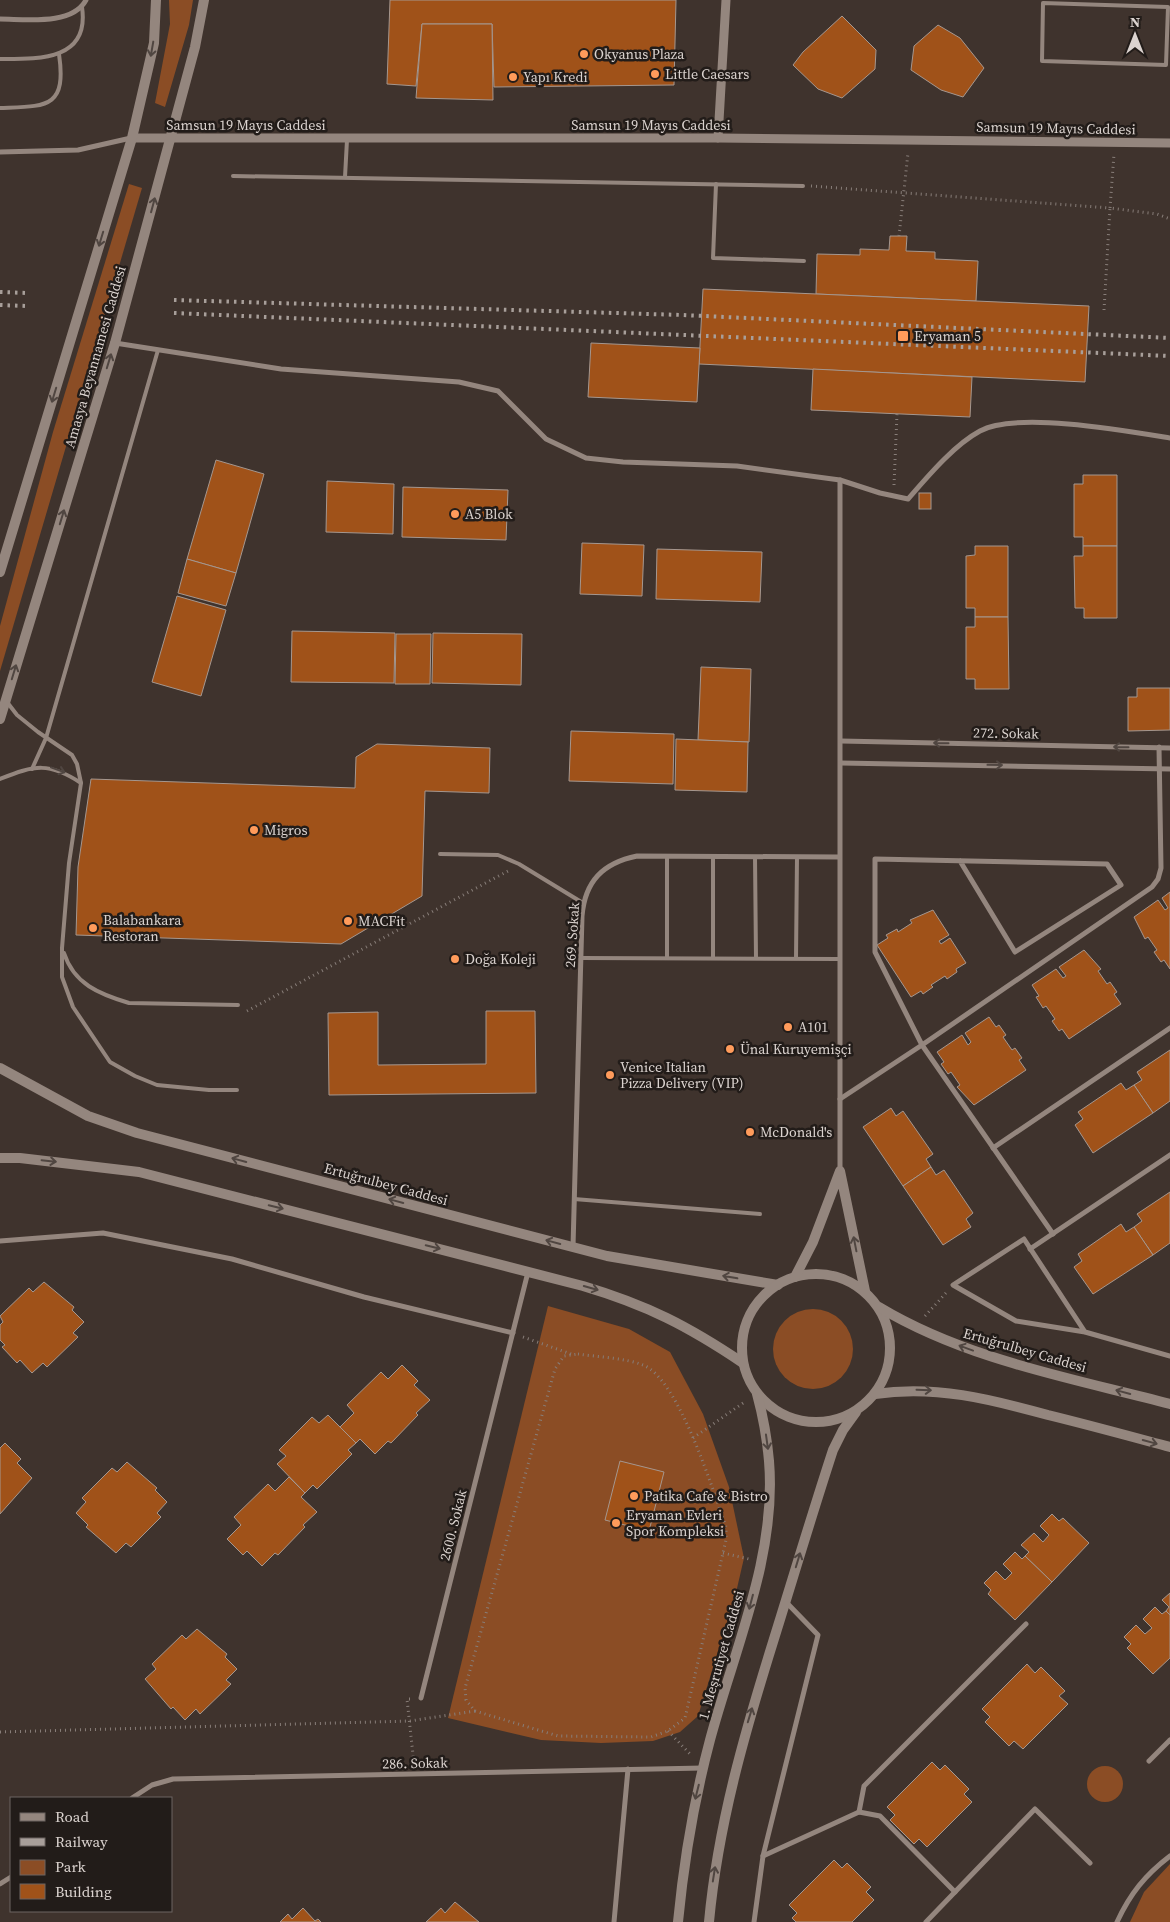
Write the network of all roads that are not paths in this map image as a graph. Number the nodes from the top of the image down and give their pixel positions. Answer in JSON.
{"nodes":[{"id":1,"x":86,"y":0,"type":"edge"},
{"id":2,"x":156,"y":0,"type":"edge"},
{"id":3,"x":204,"y":0,"type":"edge"},
{"id":4,"x":726,"y":0,"type":"edge"},
{"id":5,"x":82,"y":7,"type":"junction"},
{"id":6,"x":0,"y":19,"type":"edge"},
{"id":7,"x":1168,"y":42,"type":"edge"},
{"id":8,"x":59,"y":54,"type":"junction"},
{"id":9,"x":0,"y":59,"type":"edge"},
{"id":10,"x":0,"y":108,"type":"edge"},
{"id":11,"x":132,"y":138,"type":"junction"},
{"id":12,"x":171,"y":138,"type":"junction"},
{"id":13,"x":718,"y":138,"type":"junction"},
{"id":14,"x":346,"y":140,"type":"junction"},
{"id":15,"x":1170,"y":144,"type":"edge"},
{"id":16,"x":0,"y":152,"type":"edge"},
{"id":17,"x":233,"y":176,"type":"dead end"},
{"id":18,"x":345,"y":178,"type":"junction"},
{"id":19,"x":716,"y":184,"type":"junction"},
{"id":20,"x":803,"y":186,"type":"road end"},
{"id":21,"x":804,"y":260,"type":"dead end"},
{"id":22,"x":115,"y":343,"type":"junction"},
{"id":23,"x":158,"y":350,"type":"junction"},
{"id":24,"x":1170,"y":438,"type":"edge"},
{"id":25,"x":840,"y":480,"type":"junction"},
{"id":26,"x":0,"y":572,"type":"edge"},
{"id":27,"x":5,"y":700,"type":"junction"},
{"id":28,"x":0,"y":719,"type":"edge"},
{"id":29,"x":46,"y":738,"type":"junction"},
{"id":30,"x":841,"y":741,"type":"junction"},
{"id":31,"x":1159,"y":747,"type":"junction"},
{"id":32,"x":1170,"y":748,"type":"edge"},
{"id":33,"x":841,"y":762,"type":"junction"},
{"id":34,"x":32,"y":769,"type":"junction"},
{"id":35,"x":1159,"y":769,"type":"junction"},
{"id":36,"x":1170,"y":769,"type":"edge"},
{"id":37,"x":0,"y":779,"type":"edge"},
{"id":38,"x":81,"y":783,"type":"junction"},
{"id":39,"x":440,"y":854,"type":"dead end"},
{"id":40,"x":667,"y":856,"type":"junction"},
{"id":41,"x":713,"y":856,"type":"junction"},
{"id":42,"x":755,"y":856,"type":"junction"},
{"id":43,"x":797,"y":856,"type":"junction"},
{"id":44,"x":840,"y":857,"type":"junction"},
{"id":45,"x":960,"y":860,"type":"junction"},
{"id":46,"x":583,"y":903,"type":"junction"},
{"id":47,"x":62,"y":948,"type":"junction"},
{"id":48,"x":581,"y":958,"type":"junction"},
{"id":49,"x":668,"y":958,"type":"junction"},
{"id":50,"x":713,"y":958,"type":"junction"},
{"id":51,"x":756,"y":958,"type":"junction"},
{"id":52,"x":796,"y":958,"type":"junction"},
{"id":53,"x":840,"y":959,"type":"junction"},
{"id":54,"x":238,"y":1005,"type":"dead end"},
{"id":55,"x":1170,"y":1028,"type":"edge"},
{"id":56,"x":922,"y":1046,"type":"junction"},
{"id":57,"x":0,"y":1068,"type":"edge"},
{"id":58,"x":238,"y":1090,"type":"dead end"},
{"id":59,"x":840,"y":1099,"type":"junction"},
{"id":60,"x":993,"y":1148,"type":"junction"},
{"id":61,"x":1170,"y":1155,"type":"edge"},
{"id":62,"x":0,"y":1158,"type":"edge"},
{"id":63,"x":840,"y":1171,"type":"junction"},
{"id":64,"x":574,"y":1199,"type":"junction"},
{"id":65,"x":760,"y":1214,"type":"dead end"},
{"id":66,"x":1053,"y":1234,"type":"junction"},
{"id":67,"x":0,"y":1241,"type":"edge"},
{"id":68,"x":573,"y":1247,"type":"junction"},
{"id":69,"x":1030,"y":1249,"type":"junction"},
{"id":70,"x":528,"y":1272,"type":"junction"},
{"id":71,"x":794,"y":1277,"type":"junction"},
{"id":72,"x":778,"y":1285,"type":"junction"},
{"id":73,"x":865,"y":1291,"type":"junction"},
{"id":74,"x":879,"y":1308,"type":"junction"},
{"id":75,"x":1084,"y":1332,"type":"junction"},
{"id":76,"x":513,"y":1333,"type":"junction"},
{"id":77,"x":1170,"y":1356,"type":"edge"},
{"id":78,"x":743,"y":1363,"type":"junction"},
{"id":79,"x":757,"y":1394,"type":"junction"},
{"id":80,"x":875,"y":1394,"type":"junction"},
{"id":81,"x":1170,"y":1404,"type":"edge"},
{"id":82,"x":856,"y":1412,"type":"junction"},
{"id":83,"x":1170,"y":1447,"type":"edge"},
{"id":84,"x":785,"y":1602,"type":"junction"},
{"id":85,"x":1026,"y":1624,"type":"dead end"},
{"id":86,"x":421,"y":1698,"type":"road end"},
{"id":87,"x":1170,"y":1740,"type":"edge"},
{"id":88,"x":1149,"y":1761,"type":"dead end"},
{"id":89,"x":704,"y":1768,"type":"junction"},
{"id":90,"x":628,"y":1769,"type":"junction"},
{"id":91,"x":134,"y":1797,"type":"edge"},
{"id":92,"x":859,"y":1812,"type":"junction"},
{"id":93,"x":763,"y":1856,"type":"junction"},
{"id":94,"x":1170,"y":1856,"type":"edge"},
{"id":95,"x":1090,"y":1863,"type":"dead end"},
{"id":96,"x":955,"y":1892,"type":"junction"},
{"id":97,"x":614,"y":1922,"type":"edge"},
{"id":98,"x":678,"y":1922,"type":"edge"},
{"id":99,"x":709,"y":1922,"type":"edge"},
{"id":100,"x":754,"y":1922,"type":"edge"},
{"id":101,"x":926,"y":1922,"type":"edge"},
{"id":102,"x":1117,"y":1922,"type":"edge"}],
"edges":[{"from":1,"to":5,"type":"street"},
{"from":2,"to":11,"type":"main road","name":"Amasya Beyannamesi Caddesi","one_way":true},
{"from":3,"to":12,"type":"main road","name":"Amasya Beyannamesi Caddesi"},
{"from":4,"to":13,"type":"street"},
{"from":5,"to":6,"type":"street"},
{"from":5,"to":8,"type":"lane"},
{"from":7,"to":7,"type":"lane"},
{"from":8,"to":9,"type":"lane"},
{"from":8,"to":10,"type":"lane"},
{"from":11,"to":12,"type":"street","name":"Samsun 19 Mayıs Caddesi"},
{"from":11,"to":16,"type":"street"},
{"from":11,"to":26,"type":"main road","name":"Amasya Beyannamesi Caddesi","one_way":true},
{"from":12,"to":14,"type":"street","name":"Samsun 19 Mayıs Caddesi"},
{"from":22,"to":12,"type":"main road","name":"Amasya Beyannamesi Caddesi","one_way":true},
{"from":13,"to":14,"type":"street","name":"Samsun 19 Mayıs Caddesi"},
{"from":13,"to":15,"type":"street","name":"Samsun 19 Mayıs Caddesi"},
{"from":14,"to":18,"type":"lane"},
{"from":17,"to":18,"type":"lane"},
{"from":18,"to":19,"type":"lane"},
{"from":19,"to":20,"type":"lane"},
{"from":19,"to":21,"type":"lane"},
{"from":22,"to":23,"type":"street"},
{"from":27,"to":22,"type":"main road","name":"Amasya Beyannamesi Caddesi","one_way":true},
{"from":23,"to":25,"type":"street"},
{"from":23,"to":29,"type":"lane"},
{"from":24,"to":25,"type":"street"},
{"from":25,"to":30,"type":"street"},
{"from":27,"to":28,"type":"main road","name":"Amasya Beyannamesi Caddesi"},
{"from":27,"to":29,"type":"lane"},
{"from":29,"to":34,"type":"lane"},
{"from":29,"to":38,"type":"lane"},
{"from":31,"to":30,"type":"street","name":"272. Sokak","one_way":true},
{"from":30,"to":33,"type":"street"},
{"from":31,"to":32,"type":"street","name":"272. Sokak"},
{"from":31,"to":35,"type":"street"},
{"from":33,"to":35,"type":"street","one_way":true},
{"from":33,"to":44,"type":"street"},
{"from":34,"to":37,"type":"lane"},
{"from":34,"to":38,"type":"lane","one_way":true},
{"from":35,"to":36,"type":"street"},
{"from":35,"to":56,"type":"street"},
{"from":38,"to":47,"type":"lane"},
{"from":39,"to":46,"type":"lane"},
{"from":40,"to":41,"type":"street","name":"269. Sokak"},
{"from":40,"to":46,"type":"street","name":"269. Sokak"},
{"from":40,"to":49,"type":"lane"},
{"from":41,"to":42,"type":"street","name":"269. Sokak"},
{"from":41,"to":50,"type":"lane"},
{"from":42,"to":43,"type":"street","name":"269. Sokak"},
{"from":42,"to":51,"type":"lane"},
{"from":43,"to":44,"type":"street","name":"269. Sokak"},
{"from":43,"to":52,"type":"lane"},
{"from":44,"to":53,"type":"street"},
{"from":45,"to":45,"type":"street"},
{"from":45,"to":56,"type":"street"},
{"from":46,"to":48,"type":"street","name":"269. Sokak"},
{"from":47,"to":54,"type":"lane"},
{"from":47,"to":58,"type":"lane"},
{"from":48,"to":49,"type":"lane"},
{"from":48,"to":64,"type":"street","name":"269. Sokak"},
{"from":49,"to":50,"type":"lane"},
{"from":50,"to":51,"type":"lane"},
{"from":51,"to":52,"type":"lane"},
{"from":52,"to":53,"type":"lane"},
{"from":53,"to":59,"type":"street"},
{"from":55,"to":60,"type":"street"},
{"from":56,"to":59,"type":"street"},
{"from":56,"to":60,"type":"street"},
{"from":68,"to":57,"type":"main road","name":"Ertuğrulbey Caddesi","one_way":true},
{"from":59,"to":63,"type":"street"},
{"from":60,"to":66,"type":"street"},
{"from":61,"to":66,"type":"street"},
{"from":62,"to":70,"type":"main road","one_way":true},
{"from":63,"to":71,"type":"main road"},
{"from":73,"to":63,"type":"main road","one_way":true},
{"from":64,"to":65,"type":"lane"},
{"from":64,"to":68,"type":"street","name":"269. Sokak"},
{"from":66,"to":69,"type":"street"},
{"from":67,"to":76,"type":"street"},
{"from":72,"to":68,"type":"main road","name":"Ertuğrulbey Caddesi","one_way":true},
{"from":69,"to":75,"type":"street"},
{"from":69,"to":75,"type":"street"},
{"from":70,"to":76,"type":"street","name":"2600. Sokak"},
{"from":70,"to":78,"type":"main road","one_way":true},
{"from":71,"to":72,"type":"main road"},
{"from":71,"to":73,"type":"main road"},
{"from":72,"to":78,"type":"main road"},
{"from":73,"to":74,"type":"main road"},
{"from":74,"to":80,"type":"main road"},
{"from":81,"to":74,"type":"main road","name":"Ertuğrulbey Caddesi","one_way":true},
{"from":75,"to":77,"type":"street"},
{"from":76,"to":86,"type":"street","name":"2600. Sokak"},
{"from":78,"to":79,"type":"main road"},
{"from":79,"to":82,"type":"main road"},
{"from":79,"to":89,"type":"main road","name":"1. Meşrutiyet Caddesi","one_way":true},
{"from":80,"to":82,"type":"main road"},
{"from":80,"to":83,"type":"main road","one_way":true},
{"from":84,"to":82,"type":"main road","one_way":true},
{"from":84,"to":93,"type":"street"},
{"from":99,"to":84,"type":"main road","one_way":true},
{"from":85,"to":92,"type":"street"},
{"from":87,"to":88,"type":"street"},
{"from":89,"to":90,"type":"street","name":"286. Sokak"},
{"from":89,"to":98,"type":"main road","name":"1. Meşrutiyet Caddesi","one_way":true},
{"from":90,"to":91,"type":"street","name":"286. Sokak"},
{"from":90,"to":97,"type":"street"},
{"from":92,"to":93,"type":"street"},
{"from":92,"to":96,"type":"street"},
{"from":93,"to":100,"type":"street"},
{"from":94,"to":102,"type":"street"},
{"from":95,"to":96,"type":"street"},
{"from":96,"to":101,"type":"street"}]}
